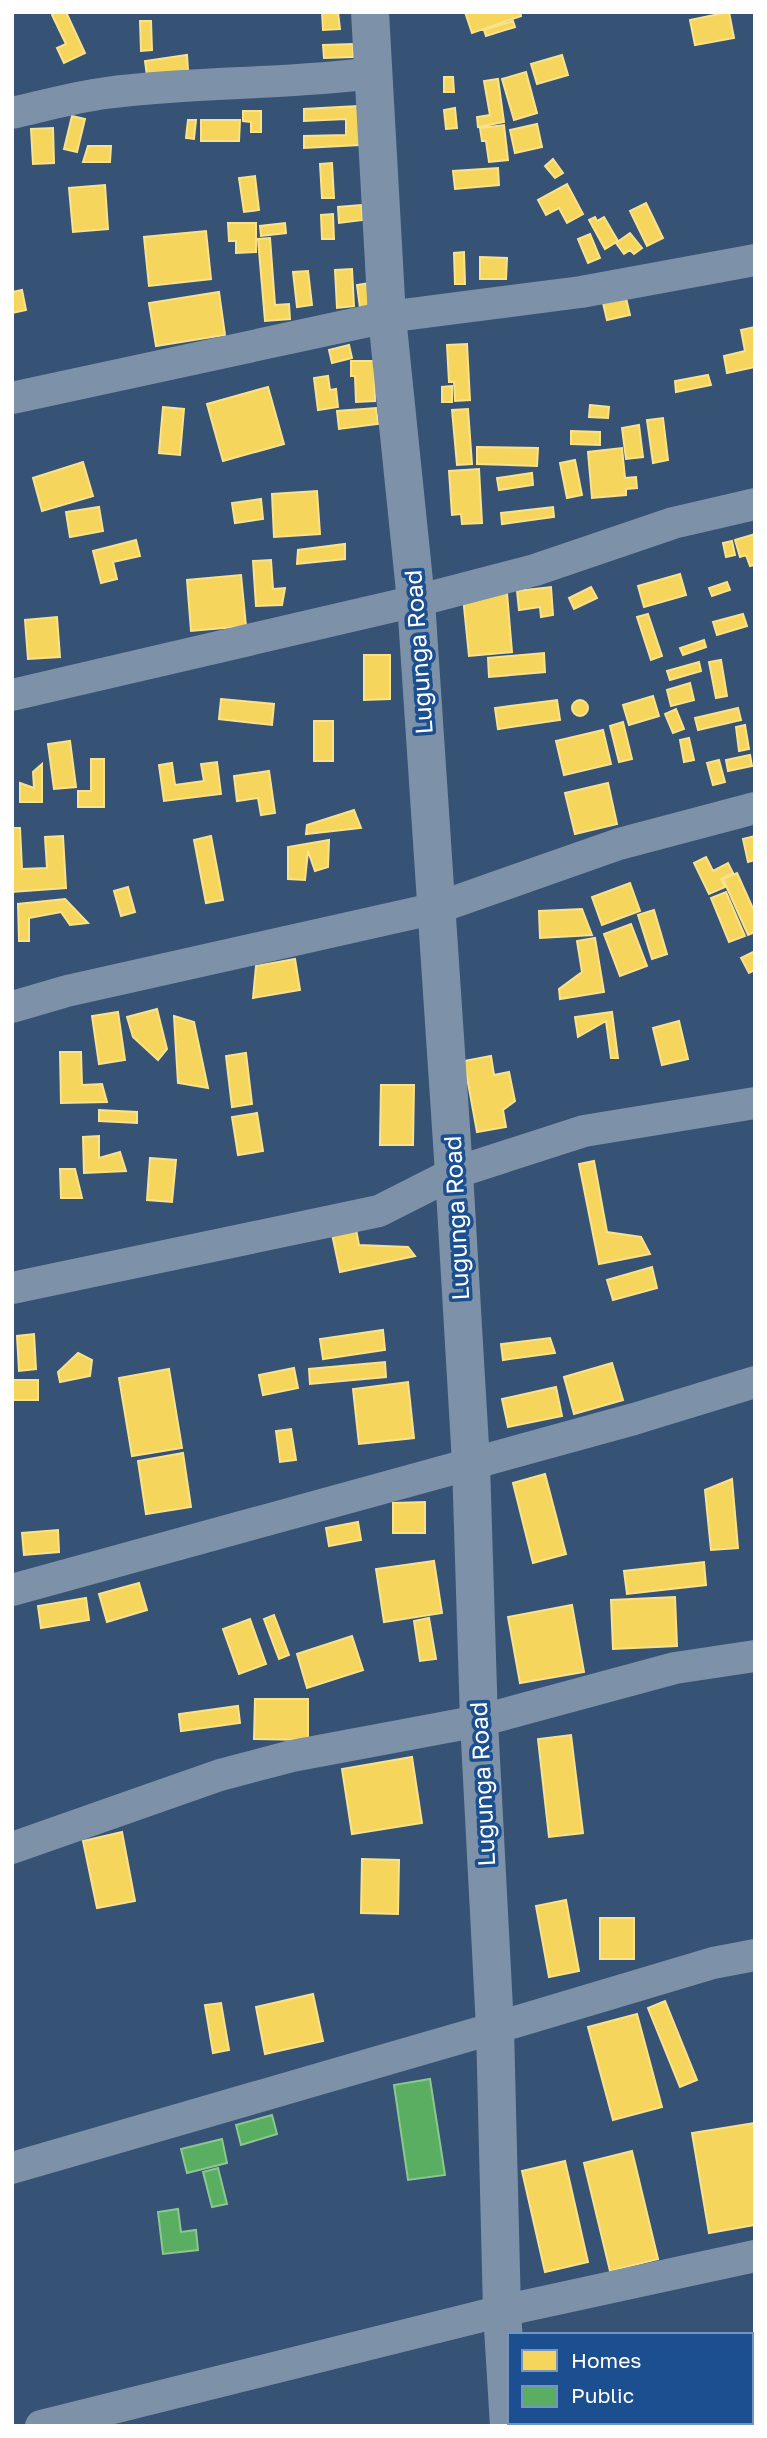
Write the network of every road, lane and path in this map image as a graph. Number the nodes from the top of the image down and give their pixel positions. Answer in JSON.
{"nodes":[{"id":1,"x":370,"y":12,"type":"edge"},
{"id":2,"x":373,"y":74,"type":"junction"},
{"id":3,"x":12,"y":113,"type":"edge"},
{"id":4,"x":755,"y":260,"type":"edge"},
{"id":5,"x":387,"y":317,"type":"junction"},
{"id":6,"x":12,"y":398,"type":"edge"},
{"id":7,"x":755,"y":504,"type":"edge"},
{"id":8,"x":416,"y":601,"type":"junction"},
{"id":9,"x":12,"y":695,"type":"edge"},
{"id":10,"x":755,"y":808,"type":"edge"},
{"id":11,"x":437,"y":908,"type":"junction"},
{"id":12,"x":12,"y":1007,"type":"edge"},
{"id":13,"x":755,"y":1103,"type":"edge"},
{"id":14,"x":454,"y":1173,"type":"junction"},
{"id":15,"x":12,"y":1287,"type":"edge"},
{"id":16,"x":755,"y":1382,"type":"edge"},
{"id":17,"x":471,"y":1463,"type":"junction"},
{"id":18,"x":12,"y":1590,"type":"edge"},
{"id":19,"x":755,"y":1656,"type":"edge"},
{"id":20,"x":479,"y":1721,"type":"junction"},
{"id":21,"x":12,"y":1848,"type":"edge"},
{"id":22,"x":755,"y":1955,"type":"edge"},
{"id":23,"x":495,"y":2028,"type":"junction"},
{"id":24,"x":12,"y":2168,"type":"edge"},
{"id":25,"x":755,"y":2256,"type":"edge"},
{"id":26,"x":502,"y":2311,"type":"junction"},
{"id":27,"x":508,"y":2410,"type":"edge"},
{"id":28,"x":41,"y":2426,"type":"edge"}],
"edges":[{"from":1,"to":2,"type":"street","name":"Lugunga Road"},
{"from":2,"to":3,"type":"street"},
{"from":2,"to":5,"type":"street","name":"Lugunga Road"},
{"from":4,"to":5,"type":"street"},
{"from":5,"to":6,"type":"street"},
{"from":5,"to":8,"type":"street","name":"Lugunga Road"},
{"from":7,"to":8,"type":"street"},
{"from":8,"to":9,"type":"street"},
{"from":8,"to":11,"type":"street","name":"Lugunga Road"},
{"from":10,"to":11,"type":"street"},
{"from":11,"to":12,"type":"street"},
{"from":11,"to":14,"type":"street","name":"Lugunga Road"},
{"from":13,"to":14,"type":"street"},
{"from":14,"to":15,"type":"street"},
{"from":14,"to":17,"type":"street","name":"Lugunga Road"},
{"from":16,"to":17,"type":"street"},
{"from":17,"to":18,"type":"street"},
{"from":17,"to":20,"type":"street","name":"Lugunga Road"},
{"from":19,"to":20,"type":"street"},
{"from":20,"to":21,"type":"street"},
{"from":20,"to":23,"type":"street","name":"Lugunga Road"},
{"from":22,"to":23,"type":"street"},
{"from":23,"to":24,"type":"street"},
{"from":23,"to":26,"type":"street","name":"Lugunga Road"},
{"from":25,"to":26,"type":"street"},
{"from":26,"to":27,"type":"street","name":"Lugunga Road"},
{"from":26,"to":28,"type":"street"}]}
